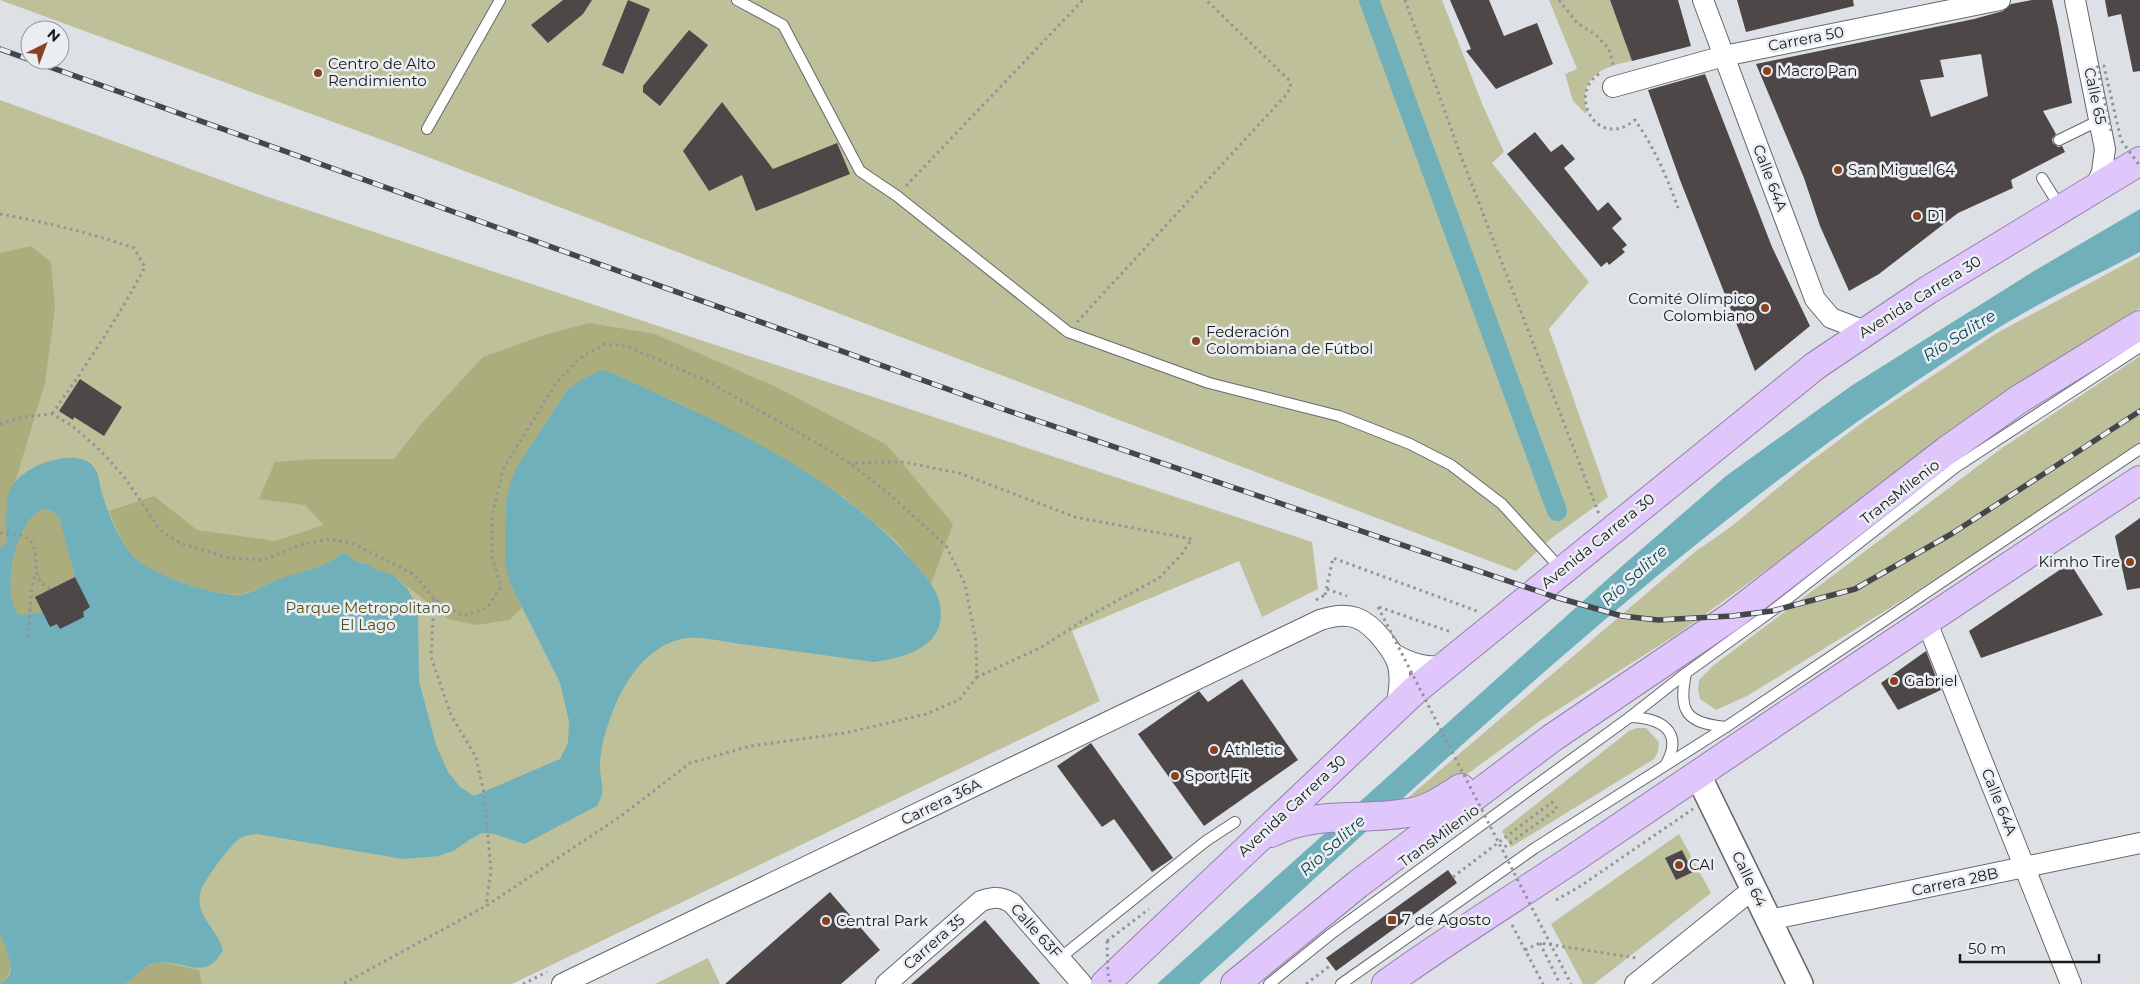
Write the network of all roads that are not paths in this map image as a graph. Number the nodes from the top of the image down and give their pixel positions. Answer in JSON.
{"nodes":[{"id":1,"x":500,"y":0,"type":"edge"},
{"id":2,"x":737,"y":0,"type":"edge"},
{"id":3,"x":1702,"y":0,"type":"edge"},
{"id":4,"x":2000,"y":0,"type":"edge"},
{"id":5,"x":2075,"y":0,"type":"edge"},
{"id":6,"x":1724,"y":56,"type":"junction"},
{"id":7,"x":1613,"y":87,"type":"dead end"},
{"id":8,"x":2105,"y":126,"type":"junction"},
{"id":9,"x":427,"y":129,"type":"dead end"},
{"id":10,"x":2059,"y":140,"type":"dead end"},
{"id":11,"x":2140,"y":161,"type":"edge"},
{"id":12,"x":2042,"y":178,"type":"dead end"},
{"id":13,"x":2094,"y":190,"type":"junction"},
{"id":14,"x":2062,"y":210,"type":"junction"},
{"id":15,"x":2140,"y":325,"type":"edge"},
{"id":16,"x":1864,"y":331,"type":"junction"},
{"id":17,"x":2140,"y":347,"type":"edge"},
{"id":18,"x":2140,"y":449,"type":"edge"},
{"id":19,"x":2140,"y":480,"type":"edge"},
{"id":20,"x":1562,"y":570,"type":"junction"},
{"id":21,"x":1926,"y":620,"type":"junction"},
{"id":22,"x":1394,"y":654,"type":"junction"},
{"id":23,"x":1444,"y":666,"type":"junction"},
{"id":24,"x":1686,"y":673,"type":"junction"},
{"id":25,"x":1396,"y":707,"type":"junction"},
{"id":26,"x":1630,"y":717,"type":"junction"},
{"id":27,"x":1726,"y":727,"type":"junction"},
{"id":28,"x":1552,"y":738,"type":"junction"},
{"id":29,"x":1664,"y":767,"type":"junction"},
{"id":30,"x":1698,"y":775,"type":"junction"},
{"id":31,"x":1235,"y":822,"type":"dead end"},
{"id":32,"x":1254,"y":842,"type":"junction"},
{"id":33,"x":2140,"y":843,"type":"edge"},
{"id":34,"x":2025,"y":868,"type":"junction"},
{"id":35,"x":1753,"y":889,"type":"junction"},
{"id":36,"x":981,"y":901,"type":"joint"},
{"id":37,"x":1769,"y":920,"type":"junction"},
{"id":38,"x":1060,"y":958,"type":"junction"},
{"id":39,"x":562,"y":984,"type":"edge"},
{"id":40,"x":886,"y":984,"type":"edge"},
{"id":41,"x":1082,"y":984,"type":"edge"},
{"id":42,"x":1105,"y":984,"type":"edge"},
{"id":43,"x":1236,"y":984,"type":"edge"},
{"id":44,"x":1269,"y":984,"type":"edge"},
{"id":45,"x":1341,"y":984,"type":"edge"},
{"id":46,"x":1386,"y":984,"type":"edge"},
{"id":47,"x":1635,"y":984,"type":"edge"},
{"id":48,"x":1800,"y":984,"type":"edge"},
{"id":49,"x":2071,"y":984,"type":"edge"}],
"edges":[{"from":1,"to":9,"type":"lane"},
{"from":2,"to":20,"type":"lane"},
{"from":3,"to":6,"type":"street","name":"Calle 64A"},
{"from":4,"to":6,"type":"street","name":"Carrera 50"},
{"from":5,"to":8,"type":"street","name":"Calle 65"},
{"from":6,"to":7,"type":"street","name":"Carrera 50"},
{"from":6,"to":16,"type":"street","name":"Calle 64A"},
{"from":8,"to":10,"type":"lane"},
{"from":8,"to":13,"type":"street","name":"Calle 65"},
{"from":11,"to":13,"type":"highway","name":"Avenida Carrera 30"},
{"from":12,"to":14,"type":"lane"},
{"from":13,"to":14,"type":"highway","name":"Avenida Carrera 30"},
{"from":14,"to":16,"type":"highway","name":"Avenida Carrera 30"},
{"from":15,"to":28,"type":"highway"},
{"from":16,"to":20,"type":"highway","name":"Avenida Carrera 30"},
{"from":17,"to":24,"type":"lane","name":"TransMilenio"},
{"from":18,"to":27,"type":"lane"},
{"from":19,"to":21,"type":"highway"},
{"from":20,"to":23,"type":"highway","name":"Avenida Carrera 30"},
{"from":21,"to":30,"type":"highway"},
{"from":21,"to":34,"type":"street","name":"Calle 64A"},
{"from":22,"to":23,"type":"street"},
{"from":22,"to":25,"type":"street"},
{"from":22,"to":39,"type":"street","name":"Carrera 36A"},
{"from":23,"to":25,"type":"highway","name":"Avenida Carrera 30"},
{"from":24,"to":26,"type":"lane","name":"TransMilenio"},
{"from":24,"to":27,"type":"lane"},
{"from":25,"to":32,"type":"highway","name":"Avenida Carrera 30"},
{"from":26,"to":29,"type":"lane"},
{"from":26,"to":44,"type":"lane","name":"TransMilenio"},
{"from":27,"to":29,"type":"lane"},
{"from":28,"to":32,"type":"highway"},
{"from":28,"to":43,"type":"highway"},
{"from":29,"to":45,"type":"lane"},
{"from":30,"to":35,"type":"street","name":"Calle 64"},
{"from":30,"to":46,"type":"highway"},
{"from":31,"to":38,"type":"lane"},
{"from":32,"to":42,"type":"highway","name":"Avenida Carrera 30"},
{"from":33,"to":34,"type":"street","name":"Carrera 28B"},
{"from":34,"to":37,"type":"street","name":"Carrera 28B"},
{"from":34,"to":49,"type":"street","name":"Calle 64A"},
{"from":35,"to":37,"type":"street","name":"Calle 64"},
{"from":35,"to":47,"type":"street"},
{"from":36,"to":38,"type":"street","name":"Calle 63F"},
{"from":36,"to":40,"type":"street","name":"Carrera 35"},
{"from":37,"to":48,"type":"street","name":"Calle 64"},
{"from":38,"to":41,"type":"street","name":"Calle 63F"}]}
